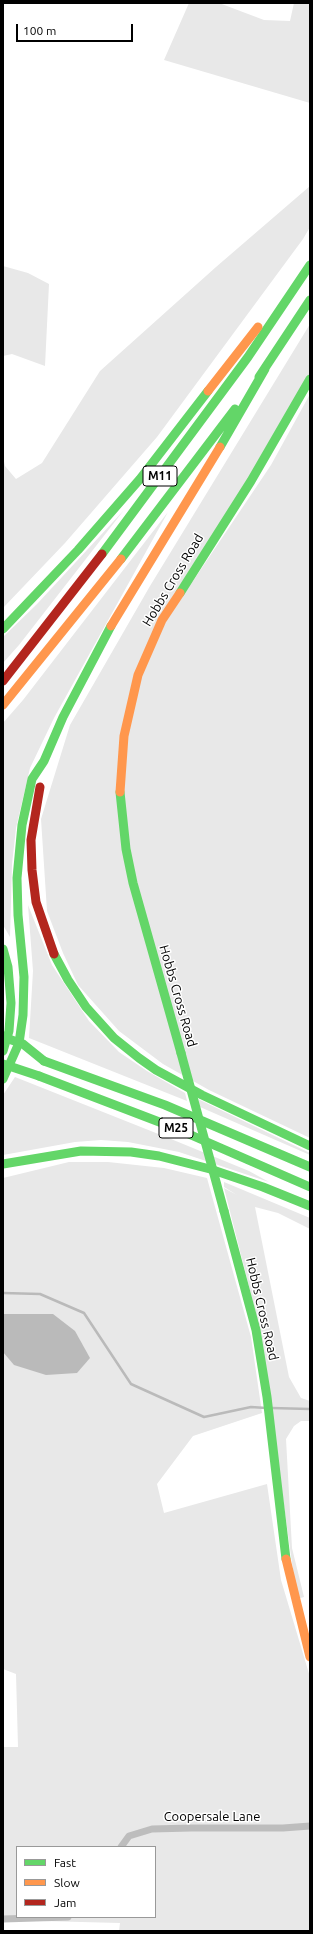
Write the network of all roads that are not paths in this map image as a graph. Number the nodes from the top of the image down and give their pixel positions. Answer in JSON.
{"nodes":[{"id":1,"x":310,"y":259,"type":"edge"},
{"id":2,"x":310,"y":265,"type":"edge"},
{"id":3,"x":310,"y":300,"type":"edge"},
{"id":4,"x":265,"y":369,"type":"junction"},
{"id":5,"x":310,"y":380,"type":"edge"},
{"id":6,"x":3,"y":629,"type":"edge"},
{"id":7,"x":3,"y":681,"type":"edge"},
{"id":8,"x":3,"y":705,"type":"edge"},
{"id":9,"x":44,"y":761,"type":"junction"},
{"id":10,"x":3,"y":949,"type":"edge"},
{"id":11,"x":3,"y":1037,"type":"edge"},
{"id":12,"x":3,"y":1047,"type":"edge"},
{"id":13,"x":3,"y":1051,"type":"edge"},
{"id":14,"x":44,"y":1061,"type":"junction"},
{"id":15,"x":3,"y":1064,"type":"edge"},
{"id":16,"x":3,"y":1079,"type":"edge"},
{"id":17,"x":310,"y":1146,"type":"edge"},
{"id":18,"x":23,"y":1162,"type":"junction"},
{"id":19,"x":3,"y":1164,"type":"edge"},
{"id":20,"x":310,"y":1167,"type":"edge"},
{"id":21,"x":3,"y":1171,"type":"edge"},
{"id":22,"x":310,"y":1187,"type":"edge"},
{"id":23,"x":310,"y":1206,"type":"edge"},
{"id":24,"x":310,"y":1657,"type":"edge"},
{"id":25,"x":310,"y":1826,"type":"edge"},
{"id":26,"x":122,"y":1846,"type":"edge"},
{"id":27,"x":36,"y":1918,"type":"edge"},
{"id":28,"x":3,"y":1919,"type":"edge"}],
"edges":[{"from":1,"to":6,"type":"main road"},
{"from":2,"to":7,"type":"main road","number":"M11"},
{"from":3,"to":4,"type":"main road","number":"M11"},
{"from":4,"to":8,"type":"main road","number":"M11"},
{"from":4,"to":9,"type":"main road"},
{"from":5,"to":24,"type":"main road","name":"Hobbs Cross Road","bridge":true},
{"from":9,"to":16,"type":"main road"},
{"from":9,"to":17,"type":"main road"},
{"from":10,"to":13,"type":"main road"},
{"from":11,"to":14,"type":"main road","bridge":true},
{"from":12,"to":14,"type":"main road","number":"M25"},
{"from":14,"to":20,"type":"main road","number":"M25"},
{"from":15,"to":22,"type":"main road","number":"M25","bridge":true},
{"from":18,"to":19,"type":"main road"},
{"from":18,"to":21,"type":"main road"},
{"from":18,"to":23,"type":"main road"},
{"from":25,"to":26,"type":"street","name":"Coopersale Lane"},
{"from":27,"to":28,"type":"street"}]}
